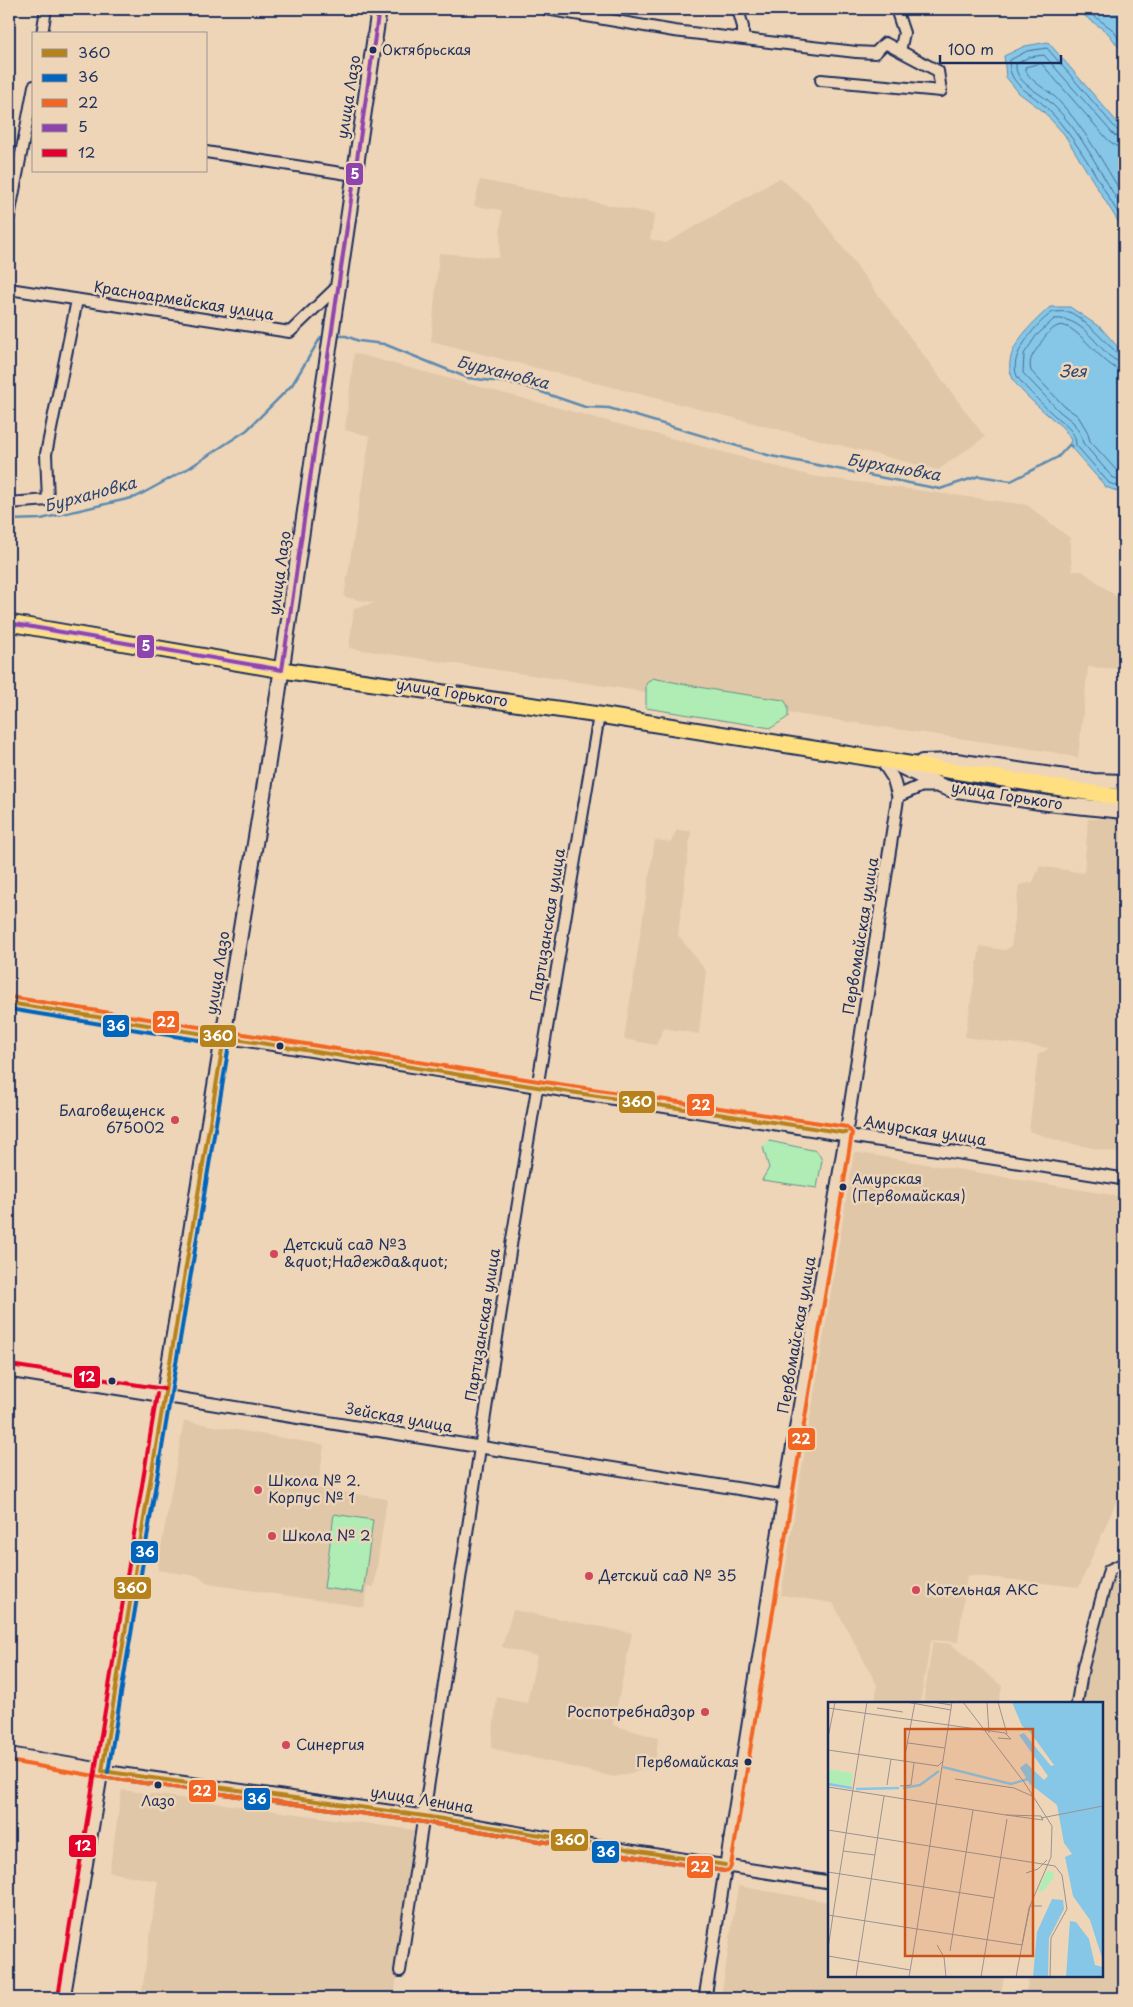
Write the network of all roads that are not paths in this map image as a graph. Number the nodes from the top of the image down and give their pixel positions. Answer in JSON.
{"nodes":[{"id":1,"x":46,"y":9,"type":"edge"},
{"id":2,"x":379,"y":9,"type":"edge"},
{"id":3,"x":546,"y":9,"type":"edge"},
{"id":4,"x":738,"y":9,"type":"edge"},
{"id":5,"x":896,"y":9,"type":"edge"},
{"id":6,"x":42,"y":32,"type":"edge"},
{"id":7,"x":743,"y":39,"type":"junction"},
{"id":8,"x":900,"y":51,"type":"junction"},
{"id":9,"x":821,"y":80,"type":"dead end"},
{"id":10,"x":32,"y":106,"type":"edge"},
{"id":11,"x":30,"y":125,"type":"edge"},
{"id":12,"x":208,"y":152,"type":"edge"},
{"id":13,"x":354,"y":174,"type":"junction"},
{"id":14,"x":9,"y":217,"type":"edge"},
{"id":15,"x":338,"y":286,"type":"junction"},
{"id":16,"x":9,"y":290,"type":"edge"},
{"id":17,"x":77,"y":300,"type":"junction"},
{"id":18,"x":9,"y":503,"type":"edge"},
{"id":19,"x":9,"y":623,"type":"edge"},
{"id":20,"x":282,"y":670,"type":"junction"},
{"id":21,"x":599,"y":715,"type":"junction"},
{"id":22,"x":889,"y":762,"type":"junction"},
{"id":23,"x":1124,"y":782,"type":"edge"},
{"id":24,"x":941,"y":786,"type":"junction"},
{"id":25,"x":898,"y":796,"type":"junction"},
{"id":26,"x":1124,"y":802,"type":"edge"},
{"id":27,"x":9,"y":1003,"type":"edge"},
{"id":28,"x":224,"y":1038,"type":"junction"},
{"id":29,"x":537,"y":1087,"type":"junction"},
{"id":30,"x":846,"y":1133,"type":"junction"},
{"id":31,"x":1124,"y":1179,"type":"edge"},
{"id":32,"x":9,"y":1370,"type":"edge"},
{"id":33,"x":163,"y":1395,"type":"junction"},
{"id":34,"x":479,"y":1448,"type":"junction"},
{"id":35,"x":784,"y":1496,"type":"junction"},
{"id":36,"x":1124,"y":1563,"type":"edge"},
{"id":37,"x":1076,"y":1702,"type":"edge"},
{"id":38,"x":9,"y":1755,"type":"edge"},
{"id":39,"x":102,"y":1771,"type":"junction"},
{"id":40,"x":424,"y":1816,"type":"junction"},
{"id":41,"x":725,"y":1865,"type":"junction"},
{"id":42,"x":828,"y":1882,"type":"edge"},
{"id":43,"x":400,"y":1970,"type":"dead end"},
{"id":44,"x":64,"y":1998,"type":"edge"},
{"id":45,"x":704,"y":1998,"type":"edge"}],
"edges":[{"from":1,"to":6,"type":"street"},
{"from":2,"to":13,"type":"main road","name":"улица Лазо"},
{"from":3,"to":7,"type":"street"},
{"from":4,"to":7,"type":"street"},
{"from":5,"to":8,"type":"street"},
{"from":7,"to":8,"type":"street"},
{"from":8,"to":9,"type":"street"},
{"from":10,"to":11,"type":"street"},
{"from":11,"to":14,"type":"street"},
{"from":12,"to":13,"type":"street"},
{"from":13,"to":15,"type":"main road","name":"улица Лазо"},
{"from":15,"to":17,"type":"street","name":"Красноармейская улица"},
{"from":15,"to":20,"type":"main road","name":"улица Лазо"},
{"from":16,"to":17,"type":"street","name":"Красноармейская улица"},
{"from":17,"to":18,"type":"street"},
{"from":19,"to":20,"type":"main road","name":"улица Горького"},
{"from":20,"to":21,"type":"main road","name":"улица Горького"},
{"from":20,"to":28,"type":"main road","name":"улица Лазо"},
{"from":21,"to":22,"type":"main road","name":"улица Горького"},
{"from":21,"to":29,"type":"street","name":"Партизанская улица"},
{"from":22,"to":23,"type":"main road","name":"улица Горького"},
{"from":22,"to":24,"type":"main road","name":"улица Горького"},
{"from":22,"to":25,"type":"street"},
{"from":22,"to":26,"type":"main road"},
{"from":24,"to":25,"type":"street"},
{"from":24,"to":26,"type":"main road","name":"улица Горького"},
{"from":25,"to":30,"type":"street","name":"Первомайская улица"},
{"from":27,"to":28,"type":"street","name":"Амурская улица"},
{"from":28,"to":29,"type":"street","name":"Амурская улица"},
{"from":28,"to":33,"type":"main road","name":"улица Лазо"},
{"from":29,"to":30,"type":"street","name":"Амурская улица"},
{"from":29,"to":34,"type":"street","name":"Партизанская улица"},
{"from":30,"to":31,"type":"street","name":"Амурская улица"},
{"from":30,"to":35,"type":"street","name":"Первомайская улица"},
{"from":32,"to":33,"type":"street","name":"Зейская улица"},
{"from":33,"to":34,"type":"street","name":"Зейская улица"},
{"from":33,"to":39,"type":"main road","name":"улица Лазо"},
{"from":34,"to":35,"type":"street","name":"Зейская улица"},
{"from":34,"to":40,"type":"street","name":"Партизанская улица"},
{"from":35,"to":41,"type":"street","name":"Первомайская улица"},
{"from":36,"to":37,"type":"street"},
{"from":38,"to":39,"type":"main road","name":"улица Ленина"},
{"from":39,"to":40,"type":"street","name":"улица Ленина"},
{"from":39,"to":44,"type":"street","name":"улица Лазо"},
{"from":40,"to":41,"type":"street","name":"улица Ленина"},
{"from":40,"to":43,"type":"street","name":"Партизанская улица"},
{"from":41,"to":42,"type":"street","name":"улица Ленина"},
{"from":41,"to":45,"type":"street","name":"Первомайская улица"}]}
